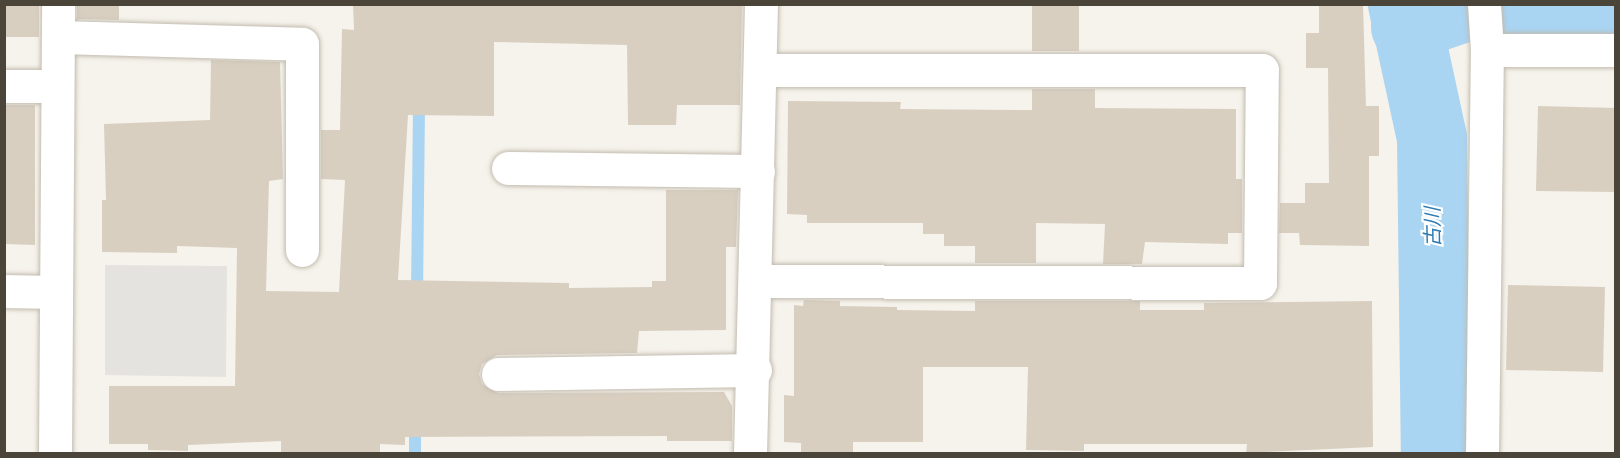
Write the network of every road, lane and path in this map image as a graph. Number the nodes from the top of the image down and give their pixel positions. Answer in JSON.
{"nodes":[{"id":1,"x":58,"y":4,"type":"edge"},
{"id":2,"x":761,"y":4,"type":"edge"},
{"id":3,"x":1484,"y":4,"type":"edge"},
{"id":4,"x":57,"y":37,"type":"junction"},
{"id":5,"x":1487,"y":50,"type":"junction"},
{"id":6,"x":1616,"y":50,"type":"edge"},
{"id":7,"x":760,"y":70,"type":"junction"},
{"id":8,"x":4,"y":86,"type":"edge"},
{"id":9,"x":57,"y":86,"type":"junction"},
{"id":10,"x":508,"y":168,"type":"dead end"},
{"id":11,"x":758,"y":171,"type":"junction"},
{"id":12,"x":302,"y":250,"type":"dead end"},
{"id":13,"x":757,"y":280,"type":"junction"},
{"id":14,"x":4,"y":291,"type":"edge"},
{"id":15,"x":56,"y":292,"type":"junction"},
{"id":16,"x":755,"y":370,"type":"junction"},
{"id":17,"x":498,"y":374,"type":"dead end"},
{"id":18,"x":55,"y":453,"type":"edge"},
{"id":19,"x":750,"y":453,"type":"edge"},
{"id":20,"x":1482,"y":453,"type":"edge"}],
"edges":[{"from":1,"to":4,"type":"street"},
{"from":2,"to":7,"type":"street"},
{"from":3,"to":5,"type":"street"},
{"from":4,"to":9,"type":"street"},
{"from":4,"to":12,"type":"street"},
{"from":5,"to":6,"type":"street"},
{"from":5,"to":20,"type":"street"},
{"from":7,"to":11,"type":"street"},
{"from":7,"to":13,"type":"street"},
{"from":8,"to":9,"type":"street"},
{"from":9,"to":15,"type":"street"},
{"from":10,"to":11,"type":"street"},
{"from":11,"to":13,"type":"street"},
{"from":13,"to":16,"type":"street"},
{"from":14,"to":15,"type":"street"},
{"from":15,"to":18,"type":"street"},
{"from":16,"to":17,"type":"street"},
{"from":16,"to":19,"type":"street"}]}
